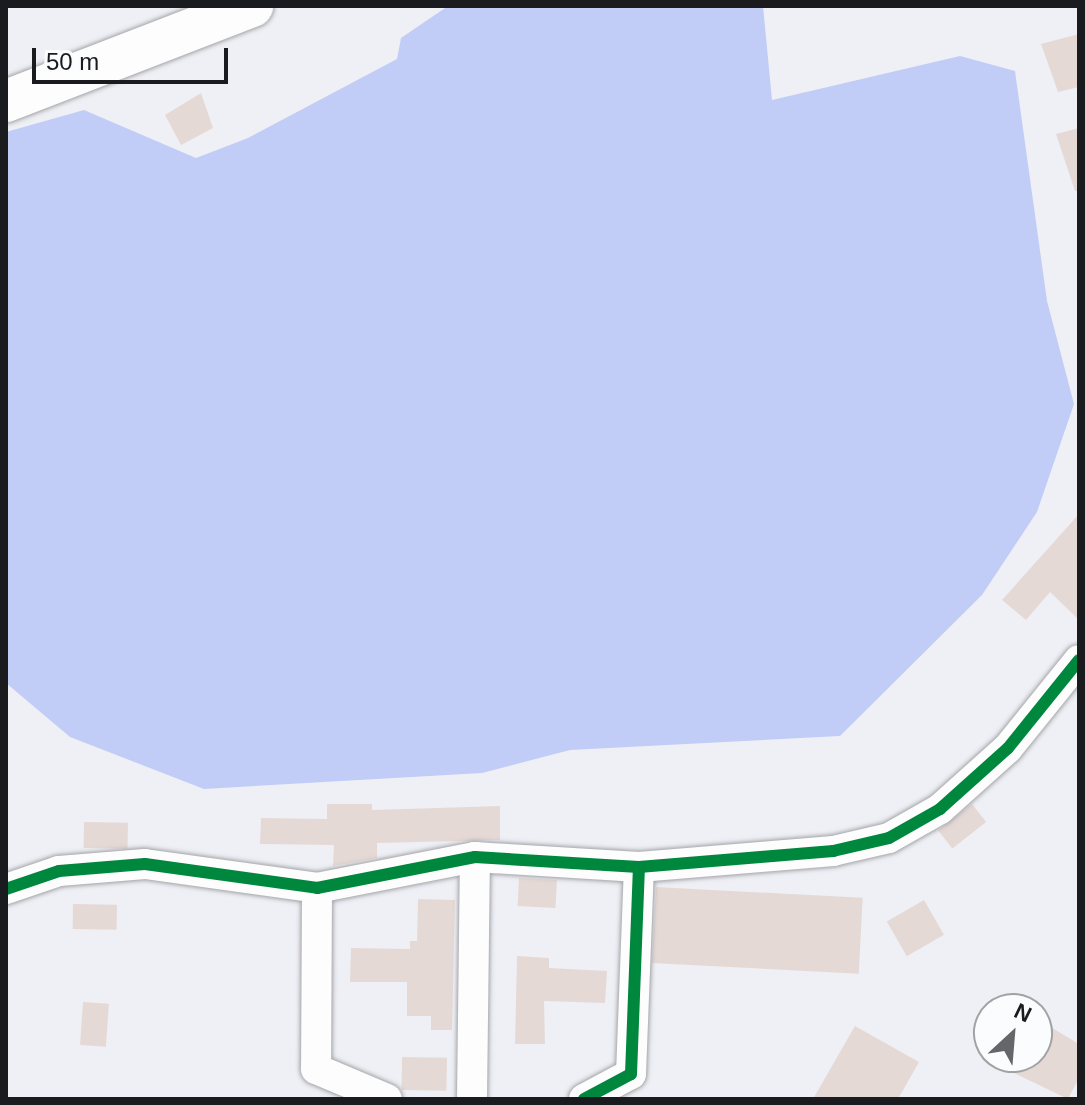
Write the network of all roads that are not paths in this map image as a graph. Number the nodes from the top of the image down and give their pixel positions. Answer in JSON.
{"nodes":[{"id":1,"x":252,"y":6,"type":"edge"},
{"id":2,"x":6,"y":101,"type":"edge"},
{"id":3,"x":1079,"y":660,"type":"edge"},
{"id":4,"x":475,"y":857,"type":"junction"},
{"id":5,"x":639,"y":867,"type":"junction"},
{"id":6,"x":317,"y":888,"type":"junction"},
{"id":7,"x":6,"y":889,"type":"edge"},
{"id":8,"x":387,"y":1099,"type":"edge"},
{"id":9,"x":472,"y":1099,"type":"edge"},
{"id":10,"x":584,"y":1099,"type":"edge"}],
"edges":[{"from":1,"to":2,"type":"main road"},
{"from":3,"to":5,"type":"street"},
{"from":4,"to":5,"type":"street"},
{"from":4,"to":6,"type":"street"},
{"from":4,"to":9,"type":"street"},
{"from":5,"to":10,"type":"street"},
{"from":6,"to":7,"type":"street"},
{"from":6,"to":8,"type":"street"}]}
